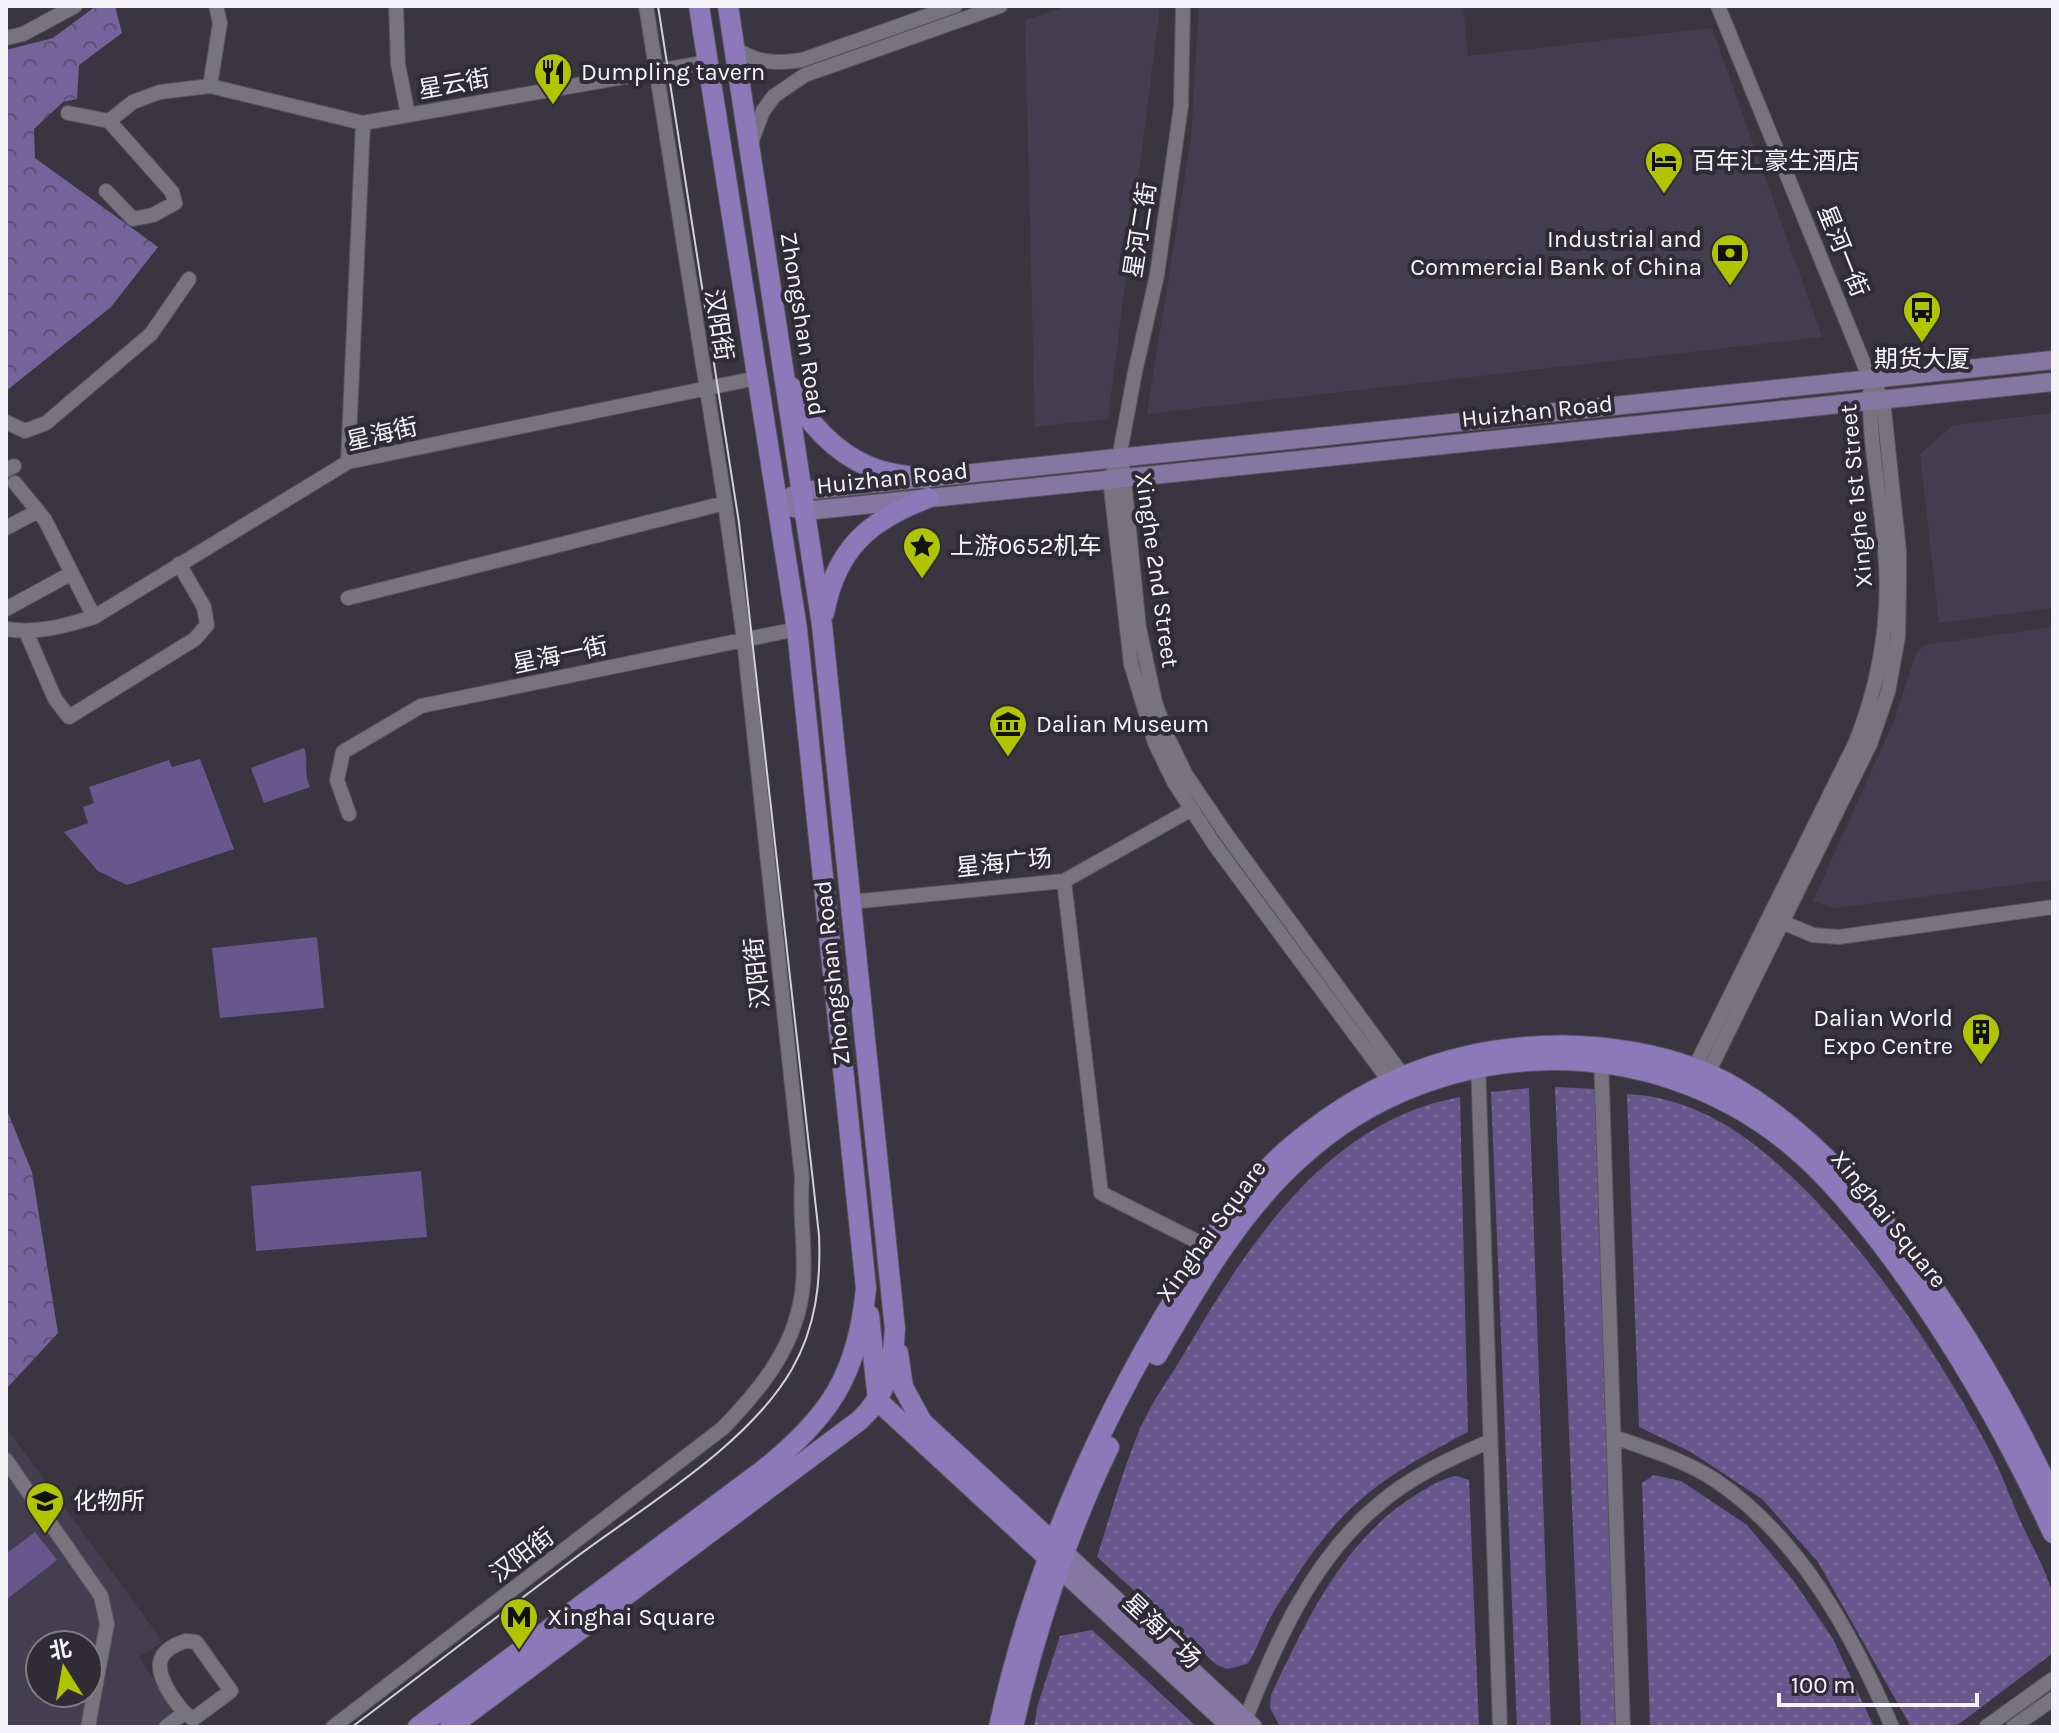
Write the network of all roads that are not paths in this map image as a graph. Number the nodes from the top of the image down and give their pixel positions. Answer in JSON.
{"nodes":[{"id":1,"x":75,"y":6,"type":"edge"},
{"id":2,"x":216,"y":6,"type":"edge"},
{"id":3,"x":396,"y":6,"type":"edge"},
{"id":4,"x":646,"y":6,"type":"edge"},
{"id":5,"x":699,"y":6,"type":"edge"},
{"id":6,"x":728,"y":6,"type":"edge"},
{"id":7,"x":955,"y":6,"type":"edge"},
{"id":8,"x":1000,"y":6,"type":"edge"},
{"id":9,"x":1183,"y":6,"type":"edge"},
{"id":10,"x":1718,"y":6,"type":"edge"},
{"id":11,"x":6,"y":38,"type":"edge"},
{"id":12,"x":735,"y":48,"type":"junction"},
{"id":13,"x":708,"y":62,"type":"junction"},
{"id":14,"x":656,"y":71,"type":"junction"},
{"id":15,"x":210,"y":86,"type":"junction"},
{"id":16,"x":68,"y":113,"type":"dead end"},
{"id":17,"x":408,"y":115,"type":"junction"},
{"id":18,"x":109,"y":121,"type":"junction"},
{"id":19,"x":363,"y":123,"type":"junction"},
{"id":20,"x":750,"y":148,"type":"junction"},
{"id":21,"x":106,"y":191,"type":"dead end"},
{"id":22,"x":189,"y":279,"type":"dead end"},
{"id":23,"x":2050,"y":360,"type":"edge"},
{"id":24,"x":784,"y":369,"type":"junction"},
{"id":25,"x":757,"y":378,"type":"junction"},
{"id":26,"x":1870,"y":379,"type":"junction"},
{"id":27,"x":2053,"y":382,"type":"edge"},
{"id":28,"x":707,"y":388,"type":"junction"},
{"id":29,"x":1876,"y":400,"type":"junction"},
{"id":30,"x":6,"y":422,"type":"edge"},
{"id":31,"x":1119,"y":458,"type":"junction"},
{"id":32,"x":348,"y":462,"type":"junction"},
{"id":33,"x":12,"y":473,"type":"edge"},
{"id":34,"x":1117,"y":478,"type":"junction"},
{"id":35,"x":927,"y":488,"type":"junction"},
{"id":36,"x":804,"y":501,"type":"junction"},
{"id":37,"x":725,"y":503,"type":"junction"},
{"id":38,"x":777,"y":503,"type":"junction"},
{"id":39,"x":38,"y":511,"type":"junction"},
{"id":40,"x":6,"y":528,"type":"edge"},
{"id":41,"x":179,"y":564,"type":"junction"},
{"id":42,"x":72,"y":573,"type":"junction"},
{"id":43,"x":348,"y":598,"type":"dead end"},
{"id":44,"x":6,"y":609,"type":"edge"},
{"id":45,"x":94,"y":617,"type":"junction"},
{"id":46,"x":822,"y":625,"type":"junction"},
{"id":47,"x":6,"y":629,"type":"edge"},
{"id":48,"x":797,"y":629,"type":"junction"},
{"id":49,"x":26,"y":632,"type":"junction"},
{"id":50,"x":744,"y":640,"type":"junction"},
{"id":51,"x":1192,"y":809,"type":"junction"},
{"id":52,"x":349,"y":814,"type":"dead end"},
{"id":53,"x":1064,"y":881,"type":"junction"},
{"id":54,"x":851,"y":902,"type":"junction"},
{"id":55,"x":2053,"y":907,"type":"edge"},
{"id":56,"x":1782,"y":922,"type":"junction"},
{"id":57,"x":1601,"y":1055,"type":"junction"},
{"id":58,"x":1478,"y":1061,"type":"junction"},
{"id":59,"x":1697,"y":1080,"type":"junction"},
{"id":60,"x":1401,"y":1085,"type":"junction"},
{"id":61,"x":1215,"y":1250,"type":"junction"},
{"id":62,"x":866,"y":1288,"type":"junction"},
{"id":63,"x":895,"y":1329,"type":"junction"},
{"id":64,"x":878,"y":1401,"type":"junction"},
{"id":65,"x":1614,"y":1437,"type":"junction"},
{"id":66,"x":1490,"y":1441,"type":"junction"},
{"id":67,"x":6,"y":1460,"type":"edge"},
{"id":68,"x":2053,"y":1498,"type":"edge"},
{"id":69,"x":2053,"y":1533,"type":"edge"},
{"id":70,"x":1057,"y":1556,"type":"junction"},
{"id":71,"x":2053,"y":1679,"type":"edge"},
{"id":72,"x":2053,"y":1699,"type":"edge"},
{"id":73,"x":184,"y":1713,"type":"junction"},
{"id":74,"x":1243,"y":1725,"type":"edge"},
{"id":75,"x":88,"y":1727,"type":"edge"},
{"id":76,"x":166,"y":1727,"type":"edge"},
{"id":77,"x":333,"y":1727,"type":"edge"},
{"id":78,"x":418,"y":1727,"type":"edge"},
{"id":79,"x":450,"y":1727,"type":"edge"},
{"id":80,"x":999,"y":1727,"type":"edge"},
{"id":81,"x":1013,"y":1727,"type":"edge"},
{"id":82,"x":1500,"y":1727,"type":"edge"},
{"id":83,"x":1623,"y":1727,"type":"edge"},
{"id":84,"x":1892,"y":1727,"type":"edge"},
{"id":85,"x":1986,"y":1727,"type":"edge"},
{"id":86,"x":2013,"y":1727,"type":"edge"}],
"edges":[{"from":1,"to":11,"type":"street"},
{"from":2,"to":15,"type":"street"},
{"from":3,"to":17,"type":"street"},
{"from":4,"to":14,"type":"street","name":"汉阳街"},
{"from":5,"to":13,"type":"highway","name":"Zhongshan Road"},
{"from":6,"to":12,"type":"highway","name":"Zhongshan Road"},
{"from":7,"to":12,"type":"street"},
{"from":8,"to":20,"type":"street"},
{"from":9,"to":31,"type":"street","name":"星河二街"},
{"from":10,"to":26,"type":"street","name":"星河一街"},
{"from":12,"to":20,"type":"highway","name":"Zhongshan Road"},
{"from":13,"to":14,"type":"street","name":"星云街"},
{"from":13,"to":25,"type":"highway","name":"Zhongshan Road"},
{"from":14,"to":17,"type":"street","name":"星云街"},
{"from":14,"to":28,"type":"street","name":"汉阳街"},
{"from":15,"to":18,"type":"street"},
{"from":15,"to":19,"type":"street","name":"星云街"},
{"from":16,"to":18,"type":"street"},
{"from":17,"to":19,"type":"street","name":"星云街"},
{"from":18,"to":21,"type":"street"},
{"from":19,"to":32,"type":"street"},
{"from":20,"to":24,"type":"highway","name":"Zhongshan Road"},
{"from":22,"to":30,"type":"street"},
{"from":23,"to":26,"type":"main road","name":"Huizhan Road"},
{"from":24,"to":35,"type":"highway"},
{"from":24,"to":36,"type":"highway","name":"Zhongshan Road"},
{"from":25,"to":28,"type":"street","name":"星海街"},
{"from":25,"to":38,"type":"highway","name":"Zhongshan Road"},
{"from":26,"to":29,"type":"street","name":"Xinghe 1st Street"},
{"from":26,"to":31,"type":"main road","name":"Huizhan Road"},
{"from":27,"to":29,"type":"main road","name":"Huizhan Road"},
{"from":28,"to":32,"type":"street","name":"星海街"},
{"from":28,"to":37,"type":"street","name":"汉阳街"},
{"from":29,"to":34,"type":"main road","name":"Huizhan Road"},
{"from":29,"to":56,"type":"street","name":"Xinghe 1st Street"},
{"from":29,"to":59,"type":"street","name":"Xinghe 1st Street"},
{"from":31,"to":34,"type":"street","name":"Xinghe 2nd Street"},
{"from":31,"to":35,"type":"main road","name":"Huizhan Road"},
{"from":32,"to":41,"type":"street","name":"星海街"},
{"from":33,"to":39,"type":"street"},
{"from":34,"to":35,"type":"main road","name":"Huizhan Road"},
{"from":34,"to":51,"type":"street","name":"Xinghe 2nd Street"},
{"from":34,"to":60,"type":"street","name":"Xinghe 2nd Street"},
{"from":35,"to":36,"type":"main road","name":"Huizhan Road"},
{"from":35,"to":46,"type":"highway"},
{"from":36,"to":38,"type":"main road","name":"Huizhan Road"},
{"from":36,"to":46,"type":"highway","name":"Zhongshan Road"},
{"from":37,"to":43,"type":"street"},
{"from":37,"to":50,"type":"street","name":"汉阳街"},
{"from":38,"to":48,"type":"highway","name":"Zhongshan Road"},
{"from":39,"to":40,"type":"street"},
{"from":39,"to":42,"type":"street"},
{"from":41,"to":45,"type":"street","name":"星海街"},
{"from":41,"to":49,"type":"street"},
{"from":42,"to":44,"type":"street"},
{"from":42,"to":45,"type":"street"},
{"from":45,"to":49,"type":"street","name":"星海街"},
{"from":46,"to":54,"type":"highway","name":"Zhongshan Road"},
{"from":47,"to":49,"type":"street","name":"星海街"},
{"from":48,"to":50,"type":"street","name":"星海一街"},
{"from":48,"to":62,"type":"highway","name":"Zhongshan Road"},
{"from":50,"to":52,"type":"street","name":"星海一街"},
{"from":50,"to":77,"type":"street","name":"汉阳街"},
{"from":51,"to":53,"type":"street","name":"星海广场"},
{"from":51,"to":60,"type":"street","name":"Xinghe 2nd Street"},
{"from":53,"to":54,"type":"street","name":"星海广场"},
{"from":53,"to":61,"type":"street"},
{"from":54,"to":63,"type":"highway","name":"Zhongshan Road"},
{"from":55,"to":56,"type":"street"},
{"from":56,"to":59,"type":"street","name":"Xinghe 1st Street"},
{"from":57,"to":58,"type":"highway","name":"Xinghai Square"},
{"from":57,"to":59,"type":"highway","name":"Xinghai Square"},
{"from":57,"to":65,"type":"street"},
{"from":58,"to":60,"type":"highway","name":"Xinghai Square"},
{"from":58,"to":66,"type":"street"},
{"from":59,"to":68,"type":"highway","name":"Xinghai Square"},
{"from":59,"to":69,"type":"highway","name":"Xinghai Square"},
{"from":60,"to":61,"type":"highway","name":"Xinghai Square"},
{"from":61,"to":70,"type":"highway","name":"Xinghai Square"},
{"from":62,"to":64,"type":"highway"},
{"from":62,"to":78,"type":"highway","name":"Zhongshan Road"},
{"from":63,"to":64,"type":"highway","name":"Zhongshan Road"},
{"from":63,"to":70,"type":"highway"},
{"from":64,"to":70,"type":"highway"},
{"from":64,"to":79,"type":"highway","name":"Zhongshan Road"},
{"from":65,"to":83,"type":"street"},
{"from":65,"to":84,"type":"street"},
{"from":66,"to":74,"type":"street"},
{"from":66,"to":82,"type":"street"},
{"from":67,"to":75,"type":"street"},
{"from":70,"to":74,"type":"main road"},
{"from":70,"to":80,"type":"highway","name":"Xinghai Square"},
{"from":70,"to":81,"type":"highway","name":"Xinghai Square"},
{"from":71,"to":85,"type":"street"},
{"from":72,"to":86,"type":"street"},
{"from":73,"to":73,"type":"street"},
{"from":73,"to":76,"type":"street"}]}
